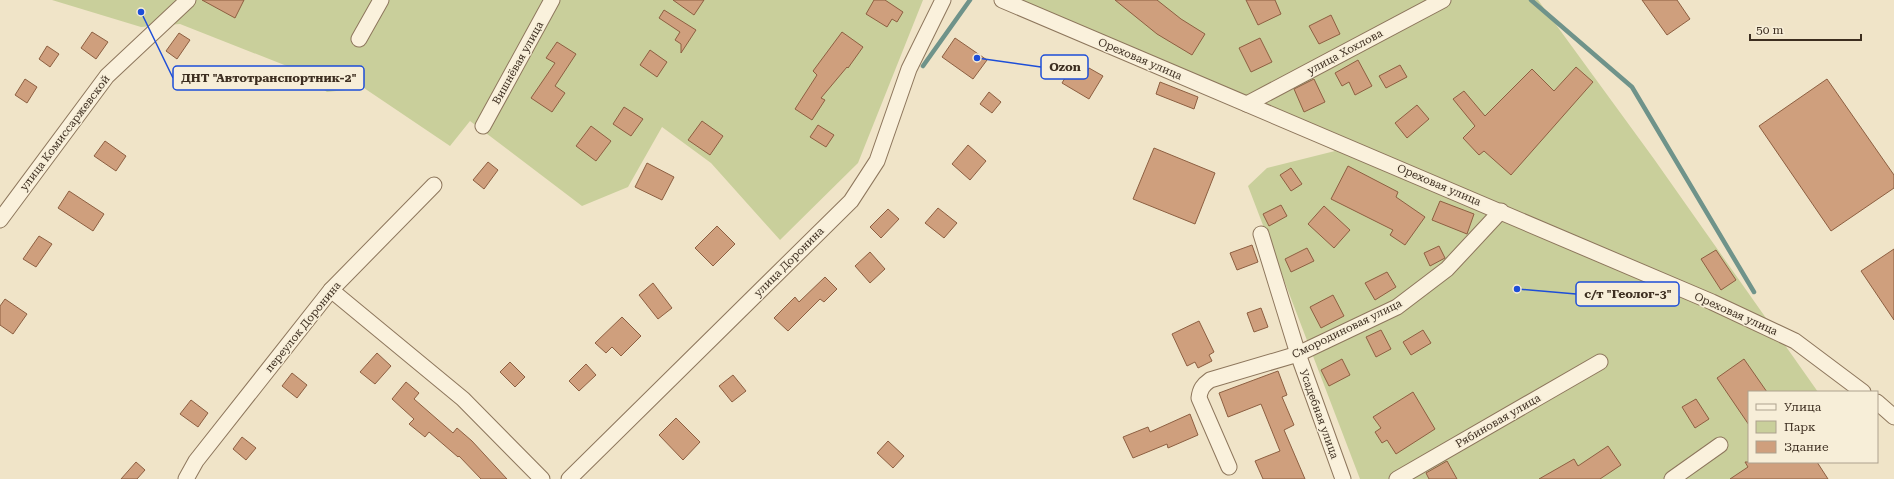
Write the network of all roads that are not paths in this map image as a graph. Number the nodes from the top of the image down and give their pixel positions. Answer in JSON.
{"nodes":[{"id":1,"x":188,"y":0,"type":"edge"},
{"id":2,"x":381,"y":0,"type":"edge"},
{"id":3,"x":552,"y":0,"type":"edge"},
{"id":4,"x":943,"y":0,"type":"edge"},
{"id":5,"x":1002,"y":0,"type":"edge"},
{"id":6,"x":1443,"y":0,"type":"edge"},
{"id":7,"x":359,"y":39,"type":"dead end"},
{"id":8,"x":1247,"y":104,"type":"junction"},
{"id":9,"x":483,"y":126,"type":"dead end"},
{"id":10,"x":434,"y":185,"type":"dead end"},
{"id":11,"x":1501,"y":211,"type":"junction"},
{"id":12,"x":0,"y":220,"type":"edge"},
{"id":13,"x":1261,"y":234,"type":"dead end"},
{"id":14,"x":331,"y":290,"type":"junction"},
{"id":15,"x":1298,"y":354,"type":"junction"},
{"id":16,"x":1600,"y":362,"type":"dead end"},
{"id":17,"x":1863,"y":391,"type":"edge"},
{"id":18,"x":1878,"y":403,"type":"edge"},
{"id":19,"x":1894,"y":417,"type":"edge"},
{"id":20,"x":1720,"y":446,"type":"dead end"},
{"id":21,"x":1229,"y":467,"type":"dead end"},
{"id":22,"x":186,"y":479,"type":"edge"},
{"id":23,"x":542,"y":479,"type":"edge"},
{"id":24,"x":569,"y":479,"type":"edge"},
{"id":25,"x":1343,"y":479,"type":"edge"},
{"id":26,"x":1396,"y":479,"type":"edge"},
{"id":27,"x":1672,"y":479,"type":"edge"}],
"edges":[{"from":1,"to":12,"type":"street","name":"улица Комиссаржевской"},
{"from":2,"to":7,"type":"street"},
{"from":3,"to":9,"type":"street","name":"Вишнёвая улица"},
{"from":4,"to":24,"type":"street","name":"улица Доронина"},
{"from":5,"to":8,"type":"street","name":"Ореховая улица"},
{"from":6,"to":8,"type":"street","name":"улица Хохлова"},
{"from":8,"to":11,"type":"street","name":"Ореховая улица"},
{"from":10,"to":14,"type":"street","name":"переулок Доронина"},
{"from":11,"to":15,"type":"street","name":"Смородиновая улица"},
{"from":11,"to":17,"type":"street","name":"Ореховая улица"},
{"from":13,"to":15,"type":"street","name":"Усадебная улица"},
{"from":14,"to":22,"type":"street","name":"переулок Доронина"},
{"from":14,"to":23,"type":"street"},
{"from":15,"to":21,"type":"street","name":"Смородиновая улица"},
{"from":15,"to":25,"type":"street","name":"Усадебная улица"},
{"from":16,"to":26,"type":"street","name":"Рябиновая улица"},
{"from":18,"to":19,"type":"street"},
{"from":20,"to":27,"type":"street"}]}
